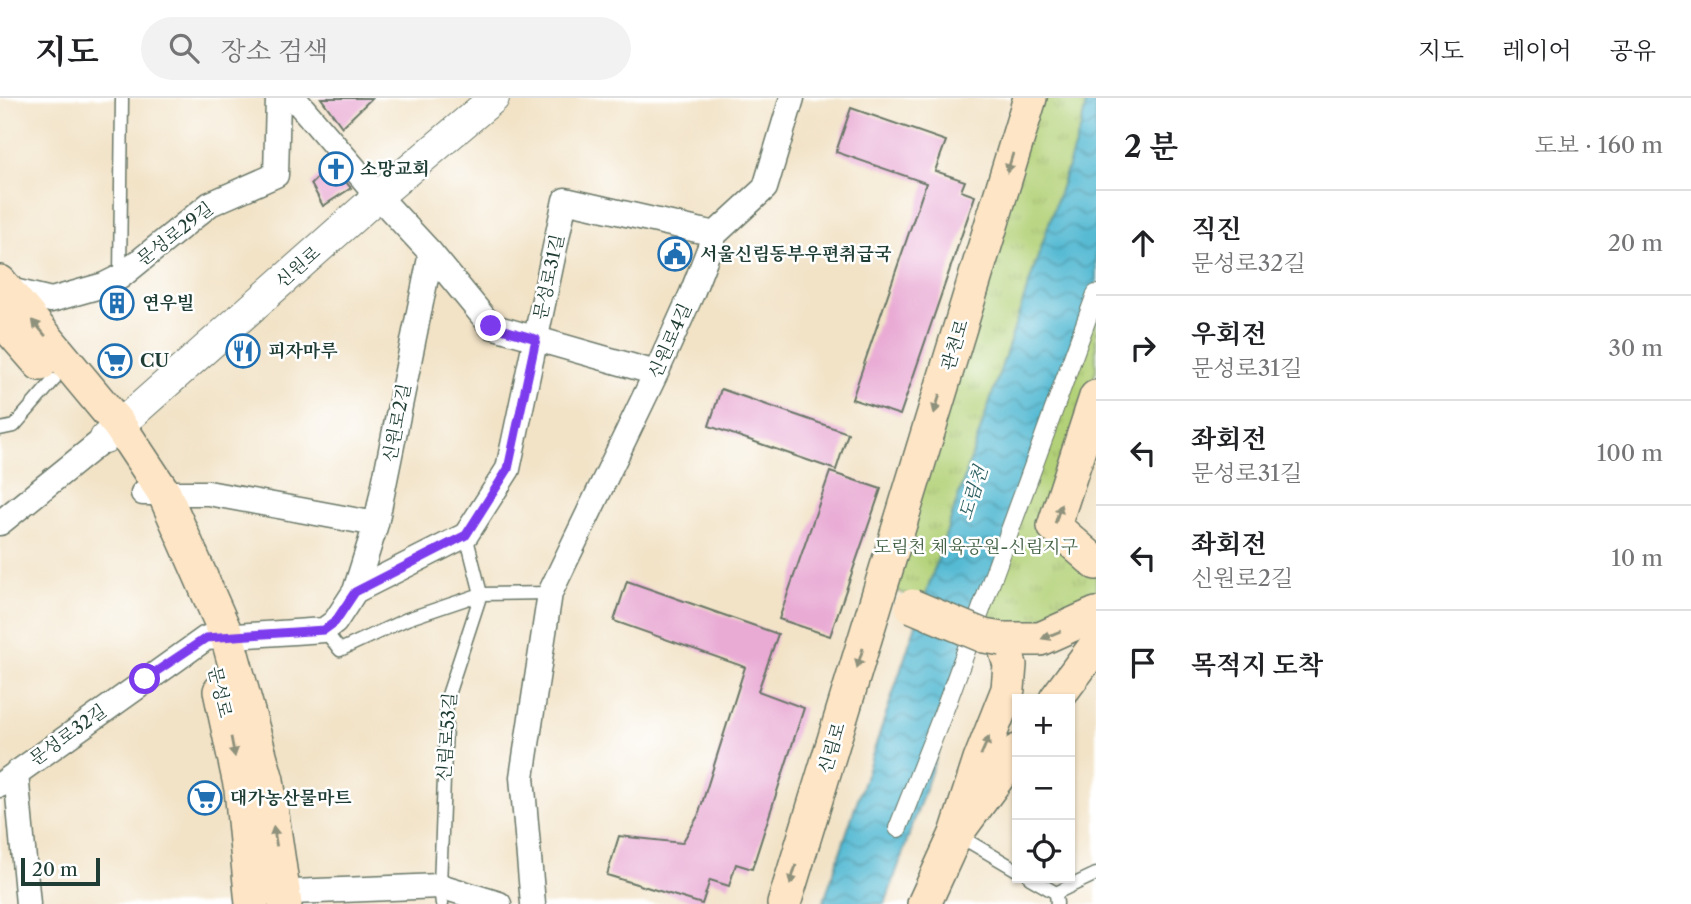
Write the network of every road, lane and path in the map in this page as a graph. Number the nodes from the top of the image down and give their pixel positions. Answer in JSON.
{"nodes":[{"id":1,"x":122,"y":98,"type":"edge"},
{"id":2,"x":278,"y":98,"type":"edge"},
{"id":3,"x":294,"y":98,"type":"edge"},
{"id":4,"x":494,"y":98,"type":"edge"},
{"id":5,"x":792,"y":98,"type":"edge"},
{"id":6,"x":1030,"y":98,"type":"edge"},
{"id":7,"x":378,"y":196,"type":"junction"},
{"id":8,"x":715,"y":234,"type":"junction"},
{"id":9,"x":431,"y":253,"type":"junction"},
{"id":10,"x":120,"y":277,"type":"junction"},
{"id":11,"x":2,"y":294,"type":"edge"},
{"id":12,"x":1096,"y":294,"type":"edge"},
{"id":13,"x":536,"y":339,"type":"junction"},
{"id":14,"x":656,"y":373,"type":"junction"},
{"id":15,"x":54,"y":380,"type":"junction"},
{"id":16,"x":1095,"y":400,"type":"edge"},
{"id":17,"x":0,"y":429,"type":"edge"},
{"id":18,"x":112,"y":431,"type":"junction"},
{"id":19,"x":154,"y":493,"type":"junction"},
{"id":20,"x":0,"y":523,"type":"edge"},
{"id":21,"x":376,"y":524,"type":"junction"},
{"id":22,"x":466,"y":535,"type":"junction"},
{"id":23,"x":1096,"y":563,"type":"edge"},
{"id":24,"x":355,"y":592,"type":"junction"},
{"id":25,"x":550,"y":593,"type":"junction"},
{"id":26,"x":880,"y":593,"type":"junction"},
{"id":27,"x":481,"y":594,"type":"junction"},
{"id":28,"x":1096,"y":614,"type":"edge"},
{"id":29,"x":324,"y":630,"type":"junction"},
{"id":30,"x":217,"y":637,"type":"junction"},
{"id":31,"x":1002,"y":639,"type":"junction"},
{"id":32,"x":1096,"y":645,"type":"edge"},
{"id":33,"x":1060,"y":694,"type":"edge"},
{"id":34,"x":1013,"y":757,"type":"edge"},
{"id":35,"x":8,"y":779,"type":"edge"},
{"id":36,"x":898,"y":828,"type":"dead end"},
{"id":37,"x":956,"y":834,"type":"junction"},
{"id":38,"x":1012,"y":867,"type":"edge"},
{"id":39,"x":1096,"y":874,"type":"edge"},
{"id":40,"x":1036,"y":883,"type":"edge"},
{"id":41,"x":441,"y":895,"type":"edge"},
{"id":42,"x":285,"y":898,"type":"edge"},
{"id":43,"x":251,"y":899,"type":"edge"},
{"id":44,"x":1057,"y":899,"type":"edge"},
{"id":45,"x":28,"y":904,"type":"edge"},
{"id":46,"x":499,"y":904,"type":"edge"},
{"id":47,"x":533,"y":904,"type":"edge"},
{"id":48,"x":784,"y":904,"type":"edge"},
{"id":49,"x":924,"y":904,"type":"edge"}],
"edges":[{"from":1,"to":10,"type":"lane","name":"문성로29길"},
{"from":2,"to":10,"type":"street","name":"문성로29길"},
{"from":3,"to":7,"type":"street"},
{"from":4,"to":7,"type":"street","name":"신원로"},
{"from":5,"to":8,"type":"street","name":"신원로4길"},
{"from":6,"to":26,"type":"main road","name":"관천로","one_way":true},
{"from":7,"to":9,"type":"street"},
{"from":7,"to":18,"type":"street","name":"신원로"},
{"from":8,"to":13,"type":"street","name":"문성로31길"},
{"from":8,"to":14,"type":"street","name":"신원로4길"},
{"from":9,"to":13,"type":"street"},
{"from":9,"to":21,"type":"street","name":"신원로2길"},
{"from":10,"to":11,"type":"street","name":"문성로29길"},
{"from":11,"to":15,"type":"main road","name":"문성로"},
{"from":18,"to":11,"type":"main road","one_way":true},
{"from":12,"to":36,"type":"street"},
{"from":13,"to":14,"type":"street"},
{"from":13,"to":22,"type":"street","name":"문성로31길"},
{"from":14,"to":25,"type":"street","name":"신원로4길"},
{"from":15,"to":17,"type":"lane"},
{"from":15,"to":18,"type":"main road","name":"문성로"},
{"from":23,"to":16,"type":"main road","one_way":true},
{"from":18,"to":19,"type":"main road","name":"문성로"},
{"from":18,"to":20,"type":"street"},
{"from":19,"to":21,"type":"street"},
{"from":19,"to":30,"type":"main road","name":"문성로"},
{"from":21,"to":24,"type":"street","name":"신원로2길"},
{"from":22,"to":24,"type":"street"},
{"from":22,"to":27,"type":"lane"},
{"from":24,"to":29,"type":"street"},
{"from":25,"to":27,"type":"lane"},
{"from":25,"to":47,"type":"street","name":"신원로4길"},
{"from":26,"to":31,"type":"main road","bridge":true},
{"from":26,"to":48,"type":"main road","name":"신림로","one_way":true},
{"from":27,"to":29,"type":"lane"},
{"from":27,"to":41,"type":"lane","name":"신림로53길"},
{"from":28,"to":31,"type":"main road","one_way":true},
{"from":29,"to":30,"type":"street"},
{"from":30,"to":35,"type":"street","name":"문성로32길"},
{"from":42,"to":30,"type":"main road","one_way":true},
{"from":30,"to":43,"type":"main road","name":"문성로","one_way":true},
{"from":37,"to":31,"type":"main road","one_way":true},
{"from":32,"to":33,"type":"main road"},
{"from":34,"to":37,"type":"main road"},
{"from":35,"to":45,"type":"street"},
{"from":37,"to":38,"type":"lane"},
{"from":37,"to":49,"type":"main road"},
{"from":39,"to":44,"type":"lane"},
{"from":40,"to":44,"type":"lane"},
{"from":41,"to":42,"type":"street"},
{"from":41,"to":46,"type":"street"},
{"from":42,"to":43,"type":"street"}]}
